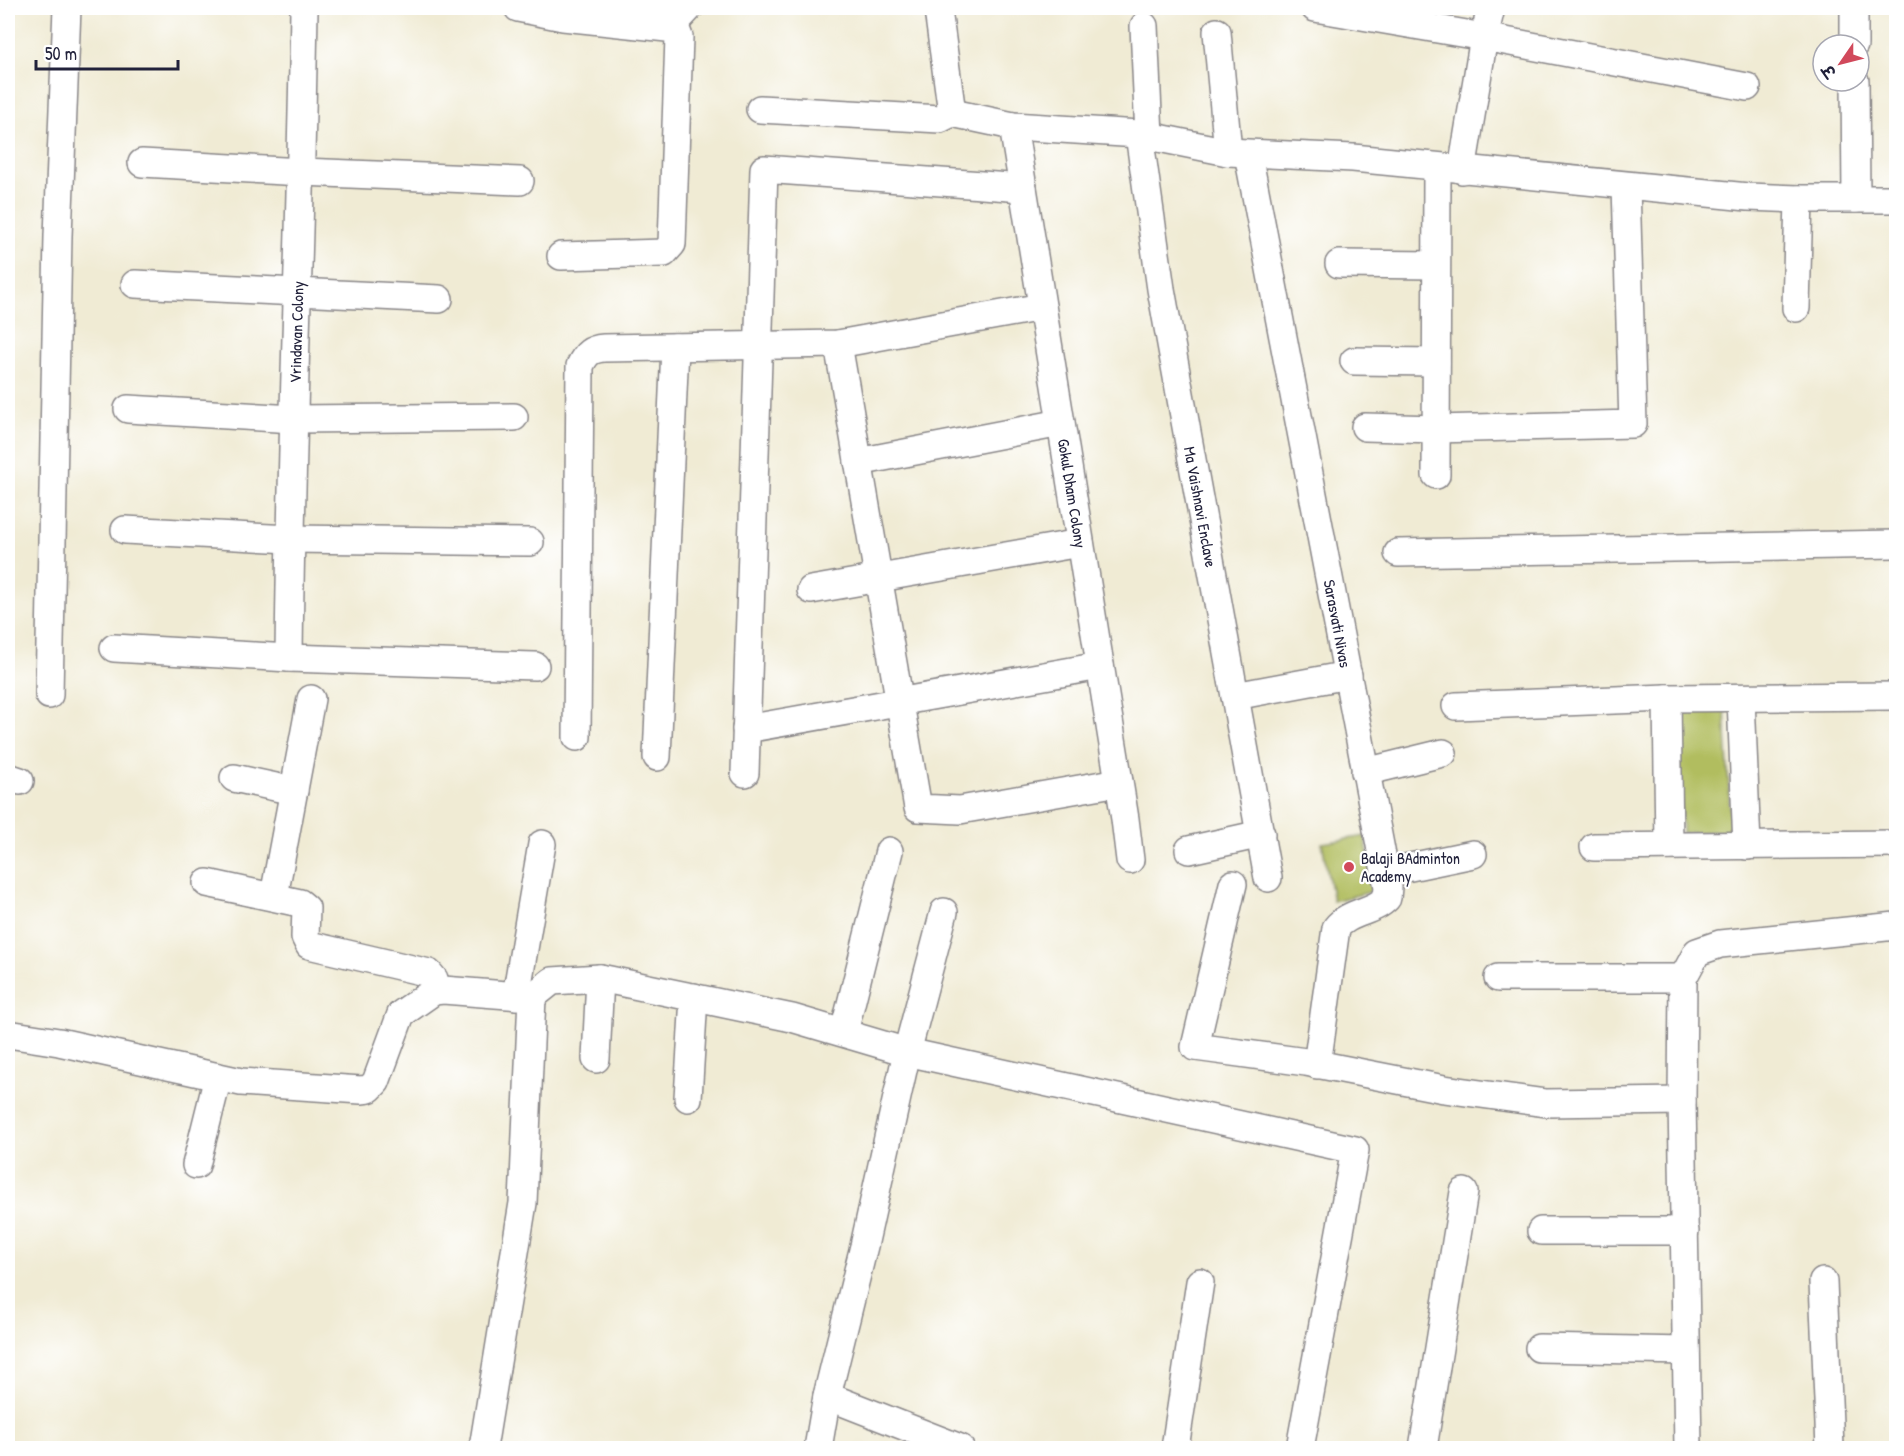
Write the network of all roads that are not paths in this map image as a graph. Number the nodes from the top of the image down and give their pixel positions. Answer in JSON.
{"nodes":[{"id":1,"x":67,"y":8,"type":"edge"},
{"id":2,"x":304,"y":8,"type":"edge"},
{"id":3,"x":518,"y":8,"type":"edge"},
{"id":4,"x":936,"y":8,"type":"edge"},
{"id":5,"x":1315,"y":8,"type":"edge"},
{"id":6,"x":1491,"y":8,"type":"edge"},
{"id":7,"x":1854,"y":8,"type":"edge"},
{"id":8,"x":563,"y":12,"type":"edge"},
{"id":9,"x":682,"y":16,"type":"edge"},
{"id":10,"x":1144,"y":26,"type":"dead end"},
{"id":11,"x":1217,"y":32,"type":"dead end"},
{"id":12,"x":1854,"y":33,"type":"edge"},
{"id":13,"x":1484,"y":36,"type":"junction"},
{"id":14,"x":1747,"y":87,"type":"dead end"},
{"id":15,"x":1855,"y":93,"type":"edge"},
{"id":16,"x":760,"y":108,"type":"dead end"},
{"id":17,"x":952,"y":113,"type":"junction"},
{"id":18,"x":1012,"y":126,"type":"junction"},
{"id":19,"x":1144,"y":135,"type":"junction"},
{"id":20,"x":1238,"y":153,"type":"junction"},
{"id":21,"x":142,"y":163,"type":"dead end"},
{"id":22,"x":1449,"y":169,"type":"junction"},
{"id":23,"x":302,"y":172,"type":"junction"},
{"id":24,"x":520,"y":181,"type":"dead end"},
{"id":25,"x":1626,"y":186,"type":"junction"},
{"id":26,"x":1023,"y":188,"type":"junction"},
{"id":27,"x":1856,"y":199,"type":"junction"},
{"id":28,"x":1896,"y":199,"type":"edge"},
{"id":29,"x":1799,"y":200,"type":"junction"},
{"id":30,"x":561,"y":256,"type":"dead end"},
{"id":31,"x":1339,"y":264,"type":"dead end"},
{"id":32,"x":1436,"y":265,"type":"junction"},
{"id":33,"x":135,"y":284,"type":"dead end"},
{"id":34,"x":298,"y":293,"type":"junction"},
{"id":35,"x":439,"y":299,"type":"dead end"},
{"id":36,"x":1042,"y":307,"type":"junction"},
{"id":37,"x":1796,"y":308,"type":"dead end"},
{"id":38,"x":757,"y":345,"type":"junction"},
{"id":39,"x":838,"y":345,"type":"junction"},
{"id":40,"x":675,"y":347,"type":"junction"},
{"id":41,"x":1354,"y":361,"type":"dead end"},
{"id":42,"x":1436,"y":362,"type":"junction"},
{"id":43,"x":128,"y":409,"type":"dead end"},
{"id":44,"x":514,"y":417,"type":"dead end"},
{"id":45,"x":294,"y":419,"type":"junction"},
{"id":46,"x":1061,"y":423,"type":"junction"},
{"id":47,"x":1365,"y":427,"type":"dead end"},
{"id":48,"x":1436,"y":429,"type":"junction"},
{"id":49,"x":858,"y":462,"type":"junction"},
{"id":50,"x":1436,"y":475,"type":"dead end"},
{"id":51,"x":125,"y":530,"type":"dead end"},
{"id":52,"x":290,"y":539,"type":"junction"},
{"id":53,"x":530,"y":542,"type":"dead end"},
{"id":54,"x":1080,"y":543,"type":"junction"},
{"id":55,"x":1896,"y":544,"type":"edge"},
{"id":56,"x":1398,"y":553,"type":"dead end"},
{"id":57,"x":878,"y":578,"type":"junction"},
{"id":58,"x":811,"y":590,"type":"dead end"},
{"id":59,"x":114,"y":648,"type":"dead end"},
{"id":60,"x":290,"y":658,"type":"junction"},
{"id":61,"x":535,"y":666,"type":"dead end"},
{"id":62,"x":1100,"y":666,"type":"junction"},
{"id":63,"x":1348,"y":675,"type":"junction"},
{"id":64,"x":49,"y":696,"type":"dead end"},
{"id":65,"x":1235,"y":696,"type":"junction"},
{"id":66,"x":1896,"y":696,"type":"edge"},
{"id":67,"x":1667,"y":698,"type":"junction"},
{"id":68,"x":1741,"y":698,"type":"junction"},
{"id":69,"x":311,"y":699,"type":"dead end"},
{"id":70,"x":899,"y":700,"type":"junction"},
{"id":71,"x":1456,"y":706,"type":"dead end"},
{"id":72,"x":746,"y":729,"type":"junction"},
{"id":73,"x":576,"y":737,"type":"dead end"},
{"id":74,"x":1443,"y":753,"type":"dead end"},
{"id":75,"x":657,"y":757,"type":"dead end"},
{"id":76,"x":1365,"y":772,"type":"junction"},
{"id":77,"x":745,"y":773,"type":"dead end"},
{"id":78,"x":234,"y":778,"type":"dead end"},
{"id":79,"x":1119,"y":782,"type":"junction"},
{"id":80,"x":294,"y":791,"type":"junction"},
{"id":81,"x":1261,"y":834,"type":"junction"},
{"id":82,"x":542,"y":844,"type":"dead end"},
{"id":83,"x":1896,"y":844,"type":"edge"},
{"id":84,"x":1669,"y":846,"type":"junction"},
{"id":85,"x":1747,"y":846,"type":"junction"},
{"id":86,"x":1594,"y":847,"type":"dead end"},
{"id":87,"x":1189,"y":849,"type":"dead end"},
{"id":88,"x":889,"y":851,"type":"dead end"},
{"id":89,"x":1473,"y":854,"type":"dead end"},
{"id":90,"x":1130,"y":860,"type":"dead end"},
{"id":91,"x":1386,"y":872,"type":"junction"},
{"id":92,"x":1268,"y":878,"type":"dead end"},
{"id":93,"x":207,"y":883,"type":"dead end"},
{"id":94,"x":1233,"y":884,"type":"dead end"},
{"id":95,"x":274,"y":896,"type":"junction"},
{"id":96,"x":944,"y":912,"type":"dead end"},
{"id":97,"x":1896,"y":926,"type":"edge"},
{"id":98,"x":600,"y":978,"type":"junction"},
{"id":99,"x":1498,"y":978,"type":"dead end"},
{"id":100,"x":1683,"y":978,"type":"junction"},
{"id":101,"x":437,"y":990,"type":"junction"},
{"id":102,"x":524,"y":996,"type":"junction"},
{"id":103,"x":694,"y":998,"type":"junction"},
{"id":104,"x":844,"y":1032,"type":"junction"},
{"id":105,"x":8,"y":1034,"type":"edge"},
{"id":106,"x":907,"y":1052,"type":"junction"},
{"id":107,"x":596,"y":1059,"type":"dead end"},
{"id":108,"x":1317,"y":1065,"type":"junction"},
{"id":109,"x":218,"y":1077,"type":"junction"},
{"id":110,"x":688,"y":1098,"type":"dead end"},
{"id":111,"x":1682,"y":1101,"type":"junction"},
{"id":112,"x":196,"y":1165,"type":"dead end"},
{"id":113,"x":1464,"y":1191,"type":"dead end"},
{"id":114,"x":1541,"y":1231,"type":"dead end"},
{"id":115,"x":1685,"y":1232,"type":"junction"},
{"id":116,"x":1200,"y":1282,"type":"dead end"},
{"id":117,"x":1823,"y":1282,"type":"dead end"},
{"id":118,"x":1539,"y":1348,"type":"dead end"},
{"id":119,"x":1686,"y":1351,"type":"junction"},
{"id":120,"x":827,"y":1396,"type":"junction"},
{"id":121,"x":483,"y":1449,"type":"edge"},
{"id":122,"x":818,"y":1449,"type":"edge"},
{"id":123,"x":960,"y":1449,"type":"edge"},
{"id":124,"x":1175,"y":1449,"type":"edge"},
{"id":125,"x":1300,"y":1449,"type":"edge"},
{"id":126,"x":1424,"y":1449,"type":"edge"},
{"id":127,"x":1688,"y":1449,"type":"edge"},
{"id":128,"x":1830,"y":1449,"type":"edge"}],
"edges":[{"from":1,"to":64,"type":"street"},
{"from":2,"to":23,"type":"street","name":"Vrindavan Colony"},
{"from":3,"to":8,"type":"street"},
{"from":4,"to":17,"type":"street"},
{"from":5,"to":13,"type":"street"},
{"from":6,"to":13,"type":"street"},
{"from":7,"to":12,"type":"street"},
{"from":8,"to":9,"type":"street"},
{"from":9,"to":30,"type":"street"},
{"from":10,"to":19,"type":"street","name":"Ma Vaishnavi Enclave"},
{"from":11,"to":20,"type":"street","name":"Sarasvati Nivas"},
{"from":13,"to":14,"type":"street"},
{"from":13,"to":22,"type":"street"},
{"from":15,"to":27,"type":"street"},
{"from":16,"to":17,"type":"street"},
{"from":17,"to":18,"type":"street"},
{"from":18,"to":19,"type":"street"},
{"from":18,"to":26,"type":"street","name":"Gokul Dham Colony"},
{"from":19,"to":20,"type":"street"},
{"from":19,"to":65,"type":"street","name":"Ma Vaishnavi Enclave"},
{"from":20,"to":22,"type":"street"},
{"from":20,"to":63,"type":"street","name":"Sarasvati Nivas"},
{"from":21,"to":23,"type":"street"},
{"from":22,"to":25,"type":"street"},
{"from":22,"to":32,"type":"street"},
{"from":23,"to":24,"type":"street"},
{"from":23,"to":34,"type":"street","name":"Vrindavan Colony"},
{"from":25,"to":29,"type":"street"},
{"from":25,"to":48,"type":"street"},
{"from":26,"to":36,"type":"street","name":"Gokul Dham Colony"},
{"from":26,"to":38,"type":"street"},
{"from":27,"to":28,"type":"street"},
{"from":27,"to":29,"type":"street"},
{"from":29,"to":37,"type":"street"},
{"from":31,"to":32,"type":"street"},
{"from":32,"to":42,"type":"street"},
{"from":33,"to":34,"type":"street"},
{"from":34,"to":35,"type":"street"},
{"from":34,"to":45,"type":"street","name":"Vrindavan Colony"},
{"from":36,"to":39,"type":"street"},
{"from":36,"to":46,"type":"street","name":"Gokul Dham Colony"},
{"from":38,"to":39,"type":"street"},
{"from":38,"to":40,"type":"street"},
{"from":38,"to":72,"type":"street"},
{"from":39,"to":49,"type":"street"},
{"from":40,"to":73,"type":"street"},
{"from":40,"to":75,"type":"street"},
{"from":41,"to":42,"type":"street"},
{"from":42,"to":48,"type":"street"},
{"from":43,"to":45,"type":"street"},
{"from":44,"to":45,"type":"street"},
{"from":45,"to":52,"type":"street","name":"Vrindavan Colony"},
{"from":46,"to":49,"type":"street"},
{"from":46,"to":54,"type":"street","name":"Gokul Dham Colony"},
{"from":47,"to":48,"type":"street"},
{"from":48,"to":50,"type":"street"},
{"from":49,"to":57,"type":"street"},
{"from":51,"to":52,"type":"street"},
{"from":52,"to":53,"type":"street"},
{"from":52,"to":60,"type":"street","name":"Vrindavan Colony"},
{"from":54,"to":57,"type":"street"},
{"from":54,"to":62,"type":"street","name":"Gokul Dham Colony"},
{"from":55,"to":56,"type":"street"},
{"from":57,"to":58,"type":"street"},
{"from":57,"to":70,"type":"street"},
{"from":59,"to":60,"type":"street"},
{"from":60,"to":61,"type":"street"},
{"from":62,"to":70,"type":"street"},
{"from":62,"to":79,"type":"street","name":"Gokul Dham Colony"},
{"from":63,"to":65,"type":"street"},
{"from":63,"to":76,"type":"street","name":"Sarasvati Nivas"},
{"from":65,"to":81,"type":"street","name":"Ma Vaishnavi Enclave"},
{"from":66,"to":68,"type":"street"},
{"from":67,"to":68,"type":"street"},
{"from":67,"to":71,"type":"street"},
{"from":67,"to":84,"type":"street"},
{"from":68,"to":85,"type":"street"},
{"from":69,"to":80,"type":"street"},
{"from":70,"to":72,"type":"street"},
{"from":70,"to":79,"type":"street"},
{"from":72,"to":77,"type":"street"},
{"from":74,"to":76,"type":"street"},
{"from":76,"to":91,"type":"street","name":"Sarasvati Nivas"},
{"from":78,"to":80,"type":"street"},
{"from":79,"to":90,"type":"street","name":"Gokul Dham Colony"},
{"from":80,"to":95,"type":"street"},
{"from":81,"to":87,"type":"street"},
{"from":81,"to":92,"type":"street","name":"Ma Vaishnavi Enclave"},
{"from":82,"to":102,"type":"street"},
{"from":83,"to":85,"type":"street"},
{"from":84,"to":85,"type":"street"},
{"from":84,"to":86,"type":"street"},
{"from":88,"to":104,"type":"street"},
{"from":89,"to":91,"type":"street"},
{"from":91,"to":108,"type":"street","name":"Sarasvati Nivas"},
{"from":93,"to":95,"type":"street"},
{"from":94,"to":108,"type":"street"},
{"from":95,"to":101,"type":"street"},
{"from":96,"to":106,"type":"street"},
{"from":97,"to":100,"type":"street"},
{"from":98,"to":102,"type":"street"},
{"from":98,"to":103,"type":"street"},
{"from":98,"to":107,"type":"street"},
{"from":99,"to":100,"type":"street"},
{"from":100,"to":111,"type":"street"},
{"from":101,"to":102,"type":"street"},
{"from":101,"to":109,"type":"street"},
{"from":102,"to":121,"type":"street"},
{"from":103,"to":104,"type":"street"},
{"from":103,"to":110,"type":"street"},
{"from":104,"to":106,"type":"street"},
{"from":105,"to":109,"type":"street"},
{"from":106,"to":120,"type":"street"},
{"from":106,"to":125,"type":"street"},
{"from":108,"to":111,"type":"street"},
{"from":109,"to":112,"type":"street"},
{"from":111,"to":115,"type":"street"},
{"from":113,"to":126,"type":"street"},
{"from":114,"to":115,"type":"street"},
{"from":115,"to":119,"type":"street"},
{"from":116,"to":124,"type":"street"},
{"from":117,"to":128,"type":"street"},
{"from":118,"to":119,"type":"street"},
{"from":119,"to":127,"type":"street"},
{"from":120,"to":122,"type":"street"},
{"from":120,"to":123,"type":"street"}]}
